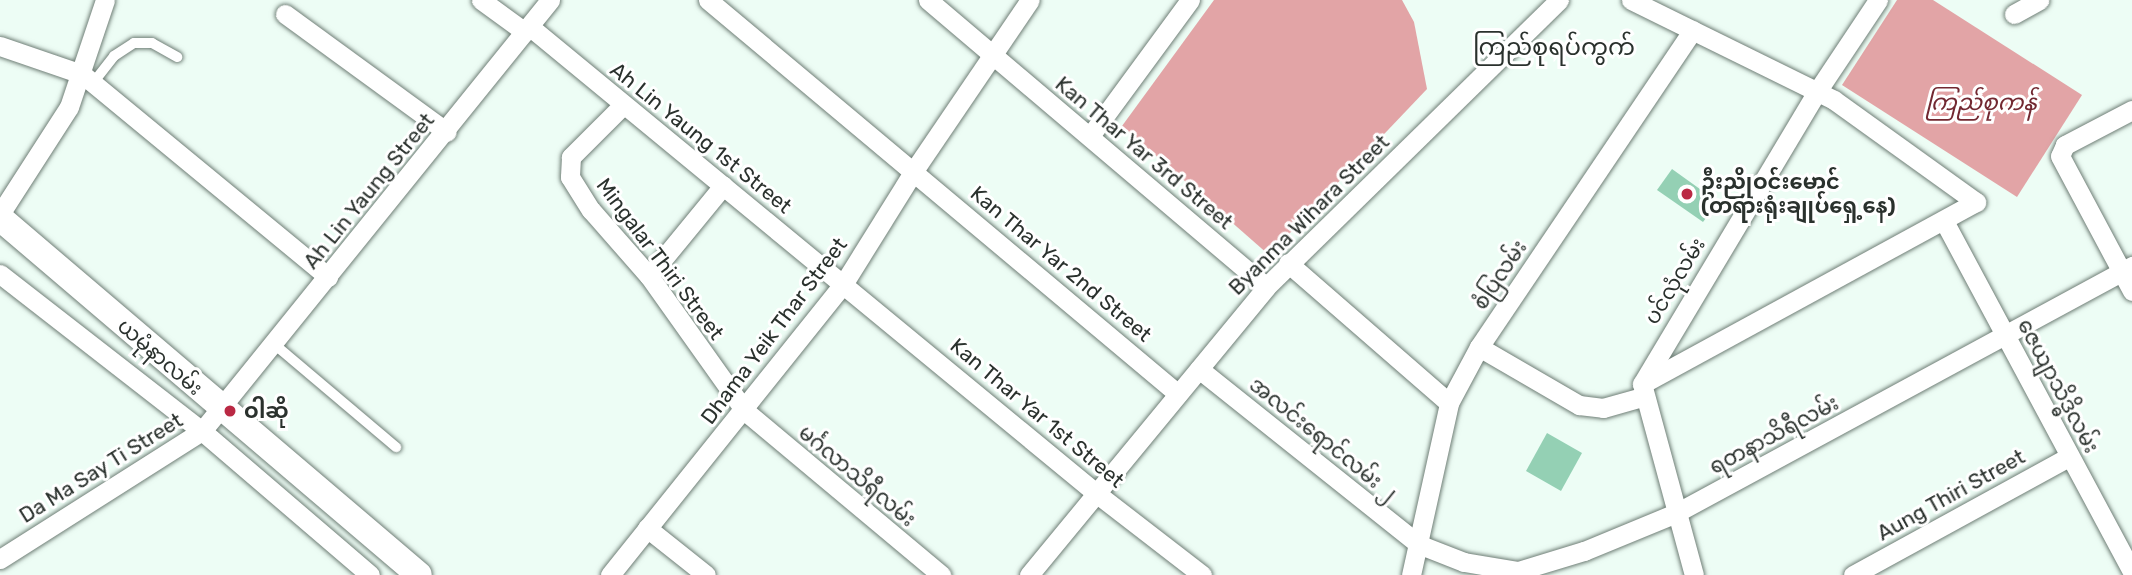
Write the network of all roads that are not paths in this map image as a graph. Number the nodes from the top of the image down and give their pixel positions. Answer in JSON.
{"nodes":[{"id":1,"x":105,"y":0,"type":"edge"},
{"id":2,"x":481,"y":0,"type":"edge"},
{"id":3,"x":550,"y":0,"type":"edge"},
{"id":4,"x":708,"y":0,"type":"edge"},
{"id":5,"x":928,"y":0,"type":"edge"},
{"id":6,"x":1030,"y":0,"type":"edge"},
{"id":7,"x":1190,"y":0,"type":"edge"},
{"id":8,"x":1559,"y":0,"type":"edge"},
{"id":9,"x":1631,"y":0,"type":"edge"},
{"id":10,"x":1878,"y":0,"type":"edge"},
{"id":11,"x":2039,"y":0,"type":"edge"},
{"id":12,"x":2014,"y":14,"type":"dead end"},
{"id":13,"x":285,"y":15,"type":"dead end"},
{"id":14,"x":527,"y":29,"type":"junction"},
{"id":15,"x":1693,"y":30,"type":"junction"},
{"id":16,"x":0,"y":46,"type":"edge"},
{"id":17,"x":993,"y":54,"type":"junction"},
{"id":18,"x":177,"y":57,"type":"dead end"},
{"id":19,"x":87,"y":79,"type":"junction"},
{"id":20,"x":1816,"y":93,"type":"junction"},
{"id":21,"x":623,"y":105,"type":"junction"},
{"id":22,"x":2132,"y":110,"type":"edge"},
{"id":23,"x":447,"y":132,"type":"junction"},
{"id":24,"x":1090,"y":136,"type":"junction"},
{"id":25,"x":915,"y":169,"type":"junction"},
{"id":26,"x":723,"y":186,"type":"junction"},
{"id":27,"x":0,"y":216,"type":"edge"},
{"id":28,"x":1944,"y":221,"type":"junction"},
{"id":29,"x":1289,"y":263,"type":"junction"},
{"id":30,"x":2127,"y":269,"type":"edge"},
{"id":31,"x":0,"y":274,"type":"edge"},
{"id":32,"x":649,"y":276,"type":"junction"},
{"id":33,"x":328,"y":277,"type":"junction"},
{"id":34,"x":844,"y":284,"type":"junction"},
{"id":35,"x":1266,"y":287,"type":"junction"},
{"id":36,"x":2132,"y":291,"type":"edge"},
{"id":37,"x":2006,"y":336,"type":"junction"},
{"id":38,"x":274,"y":344,"type":"junction"},
{"id":39,"x":1479,"y":347,"type":"junction"},
{"id":40,"x":1199,"y":369,"type":"junction"},
{"id":41,"x":1642,"y":391,"type":"junction"},
{"id":42,"x":1178,"y":394,"type":"junction"},
{"id":43,"x":1449,"y":403,"type":"junction"},
{"id":44,"x":222,"y":410,"type":"junction"},
{"id":45,"x":745,"y":411,"type":"junction"},
{"id":46,"x":202,"y":431,"type":"junction"},
{"id":47,"x":396,"y":447,"type":"dead end"},
{"id":48,"x":2070,"y":456,"type":"junction"},
{"id":49,"x":1096,"y":493,"type":"junction"},
{"id":50,"x":1676,"y":513,"type":"junction"},
{"id":51,"x":647,"y":528,"type":"junction"},
{"id":52,"x":1418,"y":544,"type":"junction"},
{"id":53,"x":0,"y":559,"type":"edge"},
{"id":54,"x":409,"y":572,"type":"edge"},
{"id":55,"x":2132,"y":572,"type":"edge"},
{"id":56,"x":370,"y":575,"type":"edge"},
{"id":57,"x":610,"y":575,"type":"edge"},
{"id":58,"x":706,"y":575,"type":"edge"},
{"id":59,"x":941,"y":575,"type":"edge"},
{"id":60,"x":1029,"y":575,"type":"edge"},
{"id":61,"x":1202,"y":575,"type":"edge"},
{"id":62,"x":1411,"y":575,"type":"edge"},
{"id":63,"x":1694,"y":575,"type":"edge"},
{"id":64,"x":1853,"y":575,"type":"edge"}],
"edges":[{"from":1,"to":19,"type":"street"},
{"from":2,"to":14,"type":"street","name":"Ah Lin Yaung 1st Street"},
{"from":3,"to":14,"type":"street","name":"Ah Lin Yaung Street"},
{"from":4,"to":25,"type":"street","name":"Kan Thar Yar 2nd Street"},
{"from":5,"to":17,"type":"street","name":"Kan Thar Yar 3rd Street"},
{"from":6,"to":17,"type":"street","name":"Dhama Yeik Thar Street"},
{"from":7,"to":24,"type":"street"},
{"from":8,"to":29,"type":"street","name":"Byanma Wihara Street"},
{"from":9,"to":15,"type":"street"},
{"from":10,"to":20,"type":"street","name":"ပင်လုံလမ်း"},
{"from":11,"to":12,"type":"street"},
{"from":13,"to":23,"type":"street"},
{"from":14,"to":21,"type":"street","name":"Ah Lin Yaung 1st Street"},
{"from":14,"to":23,"type":"street","name":"Ah Lin Yaung Street"},
{"from":15,"to":20,"type":"street"},
{"from":15,"to":39,"type":"street","name":"စံပြလမ်း"},
{"from":16,"to":19,"type":"street"},
{"from":17,"to":24,"type":"street","name":"Kan Thar Yar 3rd Street"},
{"from":17,"to":25,"type":"street","name":"Dhama Yeik Thar Street"},
{"from":18,"to":19,"type":"lane"},
{"from":19,"to":27,"type":"street"},
{"from":19,"to":33,"type":"street"},
{"from":20,"to":28,"type":"street"},
{"from":20,"to":41,"type":"street","name":"ပင်လုံလမ်း"},
{"from":21,"to":26,"type":"street","name":"Ah Lin Yaung 1st Street"},
{"from":21,"to":32,"type":"street","name":"Mingalar Thiri Street"},
{"from":22,"to":30,"type":"street"},
{"from":23,"to":33,"type":"street","name":"Ah Lin Yaung Street"},
{"from":24,"to":35,"type":"street","name":"Kan Thar Yar 3rd Street"},
{"from":25,"to":34,"type":"street","name":"Dhama Yeik Thar Street"},
{"from":25,"to":42,"type":"street","name":"Kan Thar Yar 2nd Street"},
{"from":26,"to":32,"type":"street"},
{"from":26,"to":34,"type":"street","name":"Ah Lin Yaung 1st Street"},
{"from":27,"to":44,"type":"main road","name":"ယမုံနာလမ်း"},
{"from":28,"to":37,"type":"street","name":"ဇေယျာသိဒ္ဓိလမ်း"},
{"from":28,"to":41,"type":"street"},
{"from":29,"to":35,"type":"street","name":"Byanma Wihara Street"},
{"from":29,"to":43,"type":"street"},
{"from":30,"to":36,"type":"street"},
{"from":30,"to":37,"type":"street","name":"ရတနာသိရီလမ်း"},
{"from":31,"to":46,"type":"street"},
{"from":32,"to":45,"type":"street","name":"Mingalar Thiri Street"},
{"from":33,"to":38,"type":"street","name":"Ah Lin Yaung Street"},
{"from":34,"to":45,"type":"street","name":"Dhama Yeik Thar Street"},
{"from":34,"to":49,"type":"street","name":"Kan Thar Yar 1st Street"},
{"from":35,"to":40,"type":"street","name":"Byanma Wihara Street"},
{"from":37,"to":48,"type":"street","name":"ဇေယျာသိဒ္ဓိလမ်း"},
{"from":37,"to":50,"type":"street","name":"ရတနာသိရီလမ်း"},
{"from":38,"to":44,"type":"street","name":"Ah Lin Yaung Street"},
{"from":38,"to":47,"type":"lane"},
{"from":39,"to":41,"type":"street"},
{"from":39,"to":43,"type":"street","name":"စံပြလမ်း"},
{"from":40,"to":42,"type":"street","name":"Byanma Wihara Street"},
{"from":40,"to":52,"type":"street","name":"အလင်းရောင်လမ်း ၂"},
{"from":41,"to":50,"type":"street"},
{"from":42,"to":49,"type":"street","name":"Byanma Wihara Street"},
{"from":43,"to":52,"type":"street","name":"စံပြလမ်း"},
{"from":44,"to":46,"type":"street","name":"Da Ma Say Ti Street"},
{"from":44,"to":54,"type":"main road","name":"ယမုံနာလမ်း"},
{"from":45,"to":51,"type":"street","name":"Dhama Yeik Thar Street"},
{"from":45,"to":59,"type":"street","name":"မင်္ဂလာသိရီလမ်း"},
{"from":46,"to":53,"type":"street","name":"Da Ma Say Ti Street"},
{"from":46,"to":56,"type":"street"},
{"from":48,"to":55,"type":"street","name":"ဇေယျာသိဒ္ဓိလမ်း"},
{"from":48,"to":64,"type":"street","name":"Aung Thiri Street"},
{"from":49,"to":60,"type":"street","name":"Byanma Wihara Street"},
{"from":49,"to":61,"type":"street","name":"Kan Thar Yar 1st Street"},
{"from":50,"to":52,"type":"street","name":"ရတနာသိရီလမ်း"},
{"from":50,"to":63,"type":"street"},
{"from":51,"to":57,"type":"street","name":"Dhama Yeik Thar Street"},
{"from":51,"to":58,"type":"street"},
{"from":52,"to":62,"type":"street","name":"စံပြလမ်း"}]}
